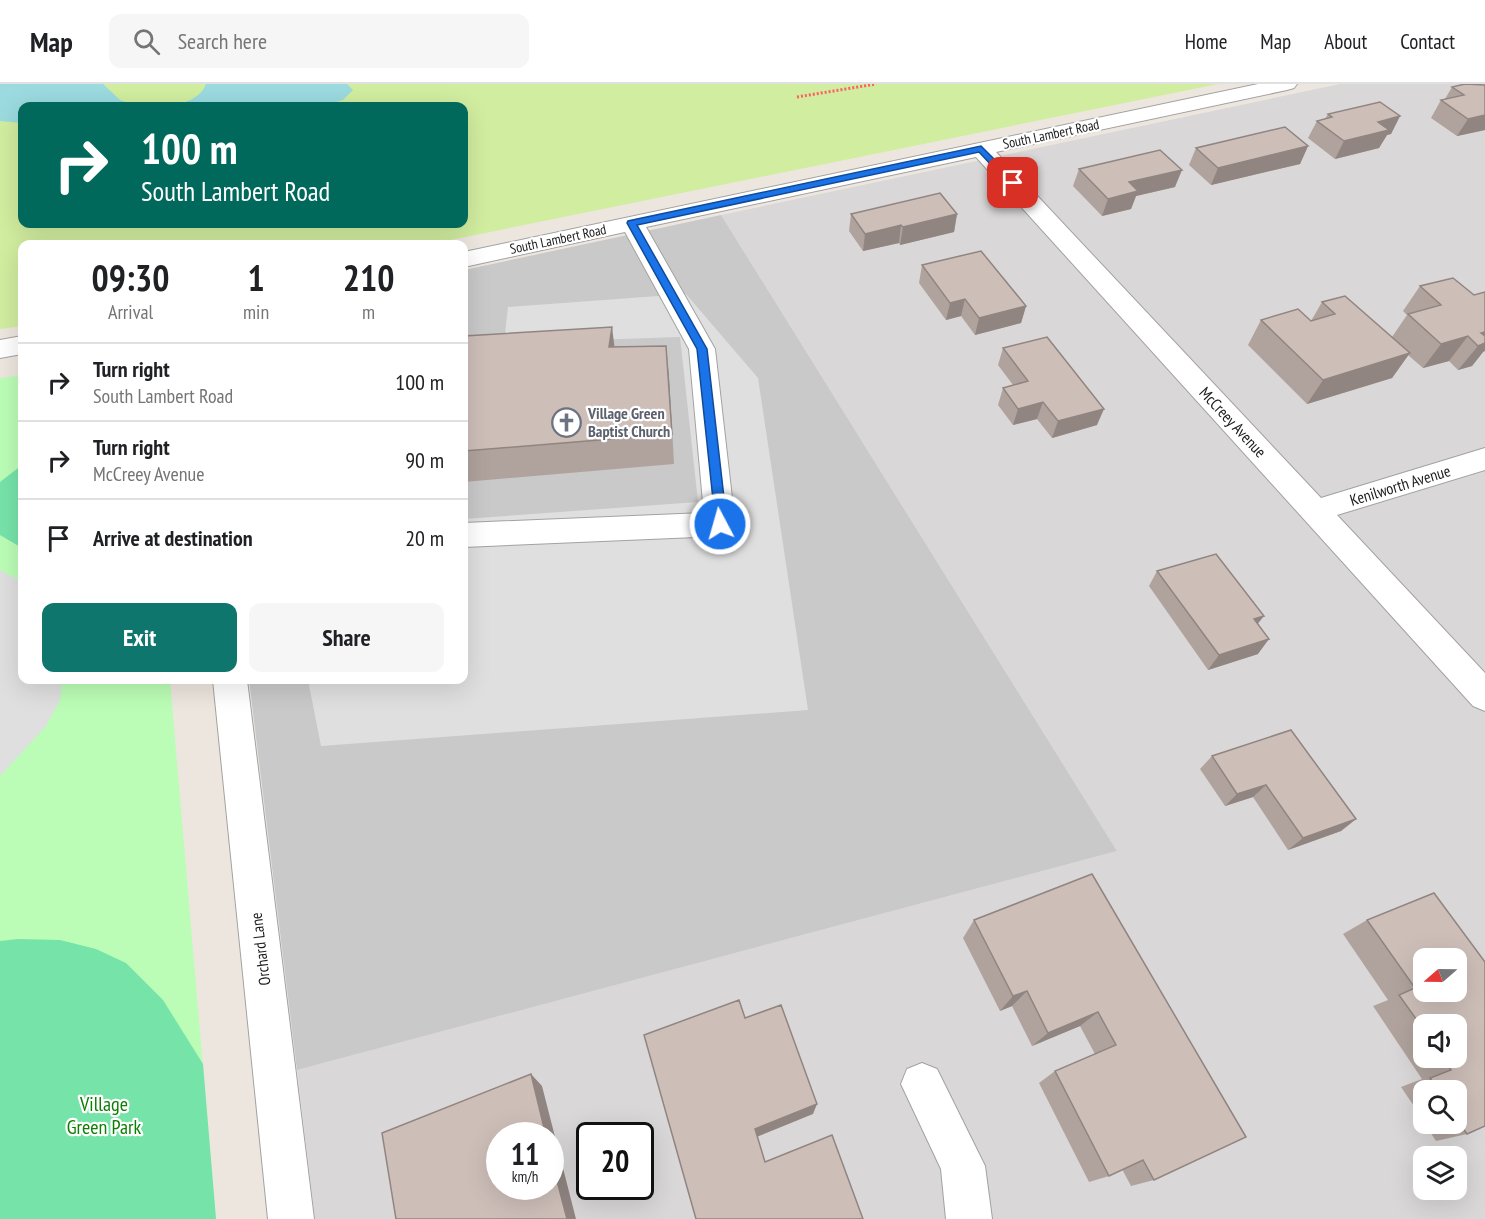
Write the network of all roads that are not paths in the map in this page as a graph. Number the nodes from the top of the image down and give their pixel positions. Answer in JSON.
{"nodes":[{"id":1,"x":1287,"y":84,"type":"edge"},
{"id":2,"x":981,"y":149,"type":"junction"},
{"id":3,"x":632,"y":223,"type":"junction"},
{"id":4,"x":468,"y":258,"type":"edge"},
{"id":5,"x":18,"y":346,"type":"edge"},
{"id":6,"x":0,"y":349,"type":"edge"},
{"id":7,"x":1485,"y":459,"type":"edge"},
{"id":8,"x":1315,"y":511,"type":"junction"},
{"id":9,"x":468,"y":535,"type":"edge"},
{"id":10,"x":230,"y":684,"type":"edge"},
{"id":11,"x":1485,"y":696,"type":"edge"},
{"id":12,"x":922,"y":1084,"type":"dead end"},
{"id":13,"x":291,"y":1219,"type":"edge"},
{"id":14,"x":969,"y":1219,"type":"edge"}],
"edges":[{"from":1,"to":2,"type":"street","name":"South Lambert Road"},
{"from":2,"to":3,"type":"street","name":"South Lambert Road"},
{"from":2,"to":8,"type":"street","name":"McCreey Avenue"},
{"from":3,"to":4,"type":"street","name":"South Lambert Road"},
{"from":3,"to":9,"type":"street"},
{"from":5,"to":6,"type":"street"},
{"from":7,"to":8,"type":"street","name":"Kenilworth Avenue"},
{"from":8,"to":11,"type":"street","name":"McCreey Avenue"},
{"from":10,"to":13,"type":"street","name":"Orchard Lane"},
{"from":12,"to":14,"type":"street"}]}
